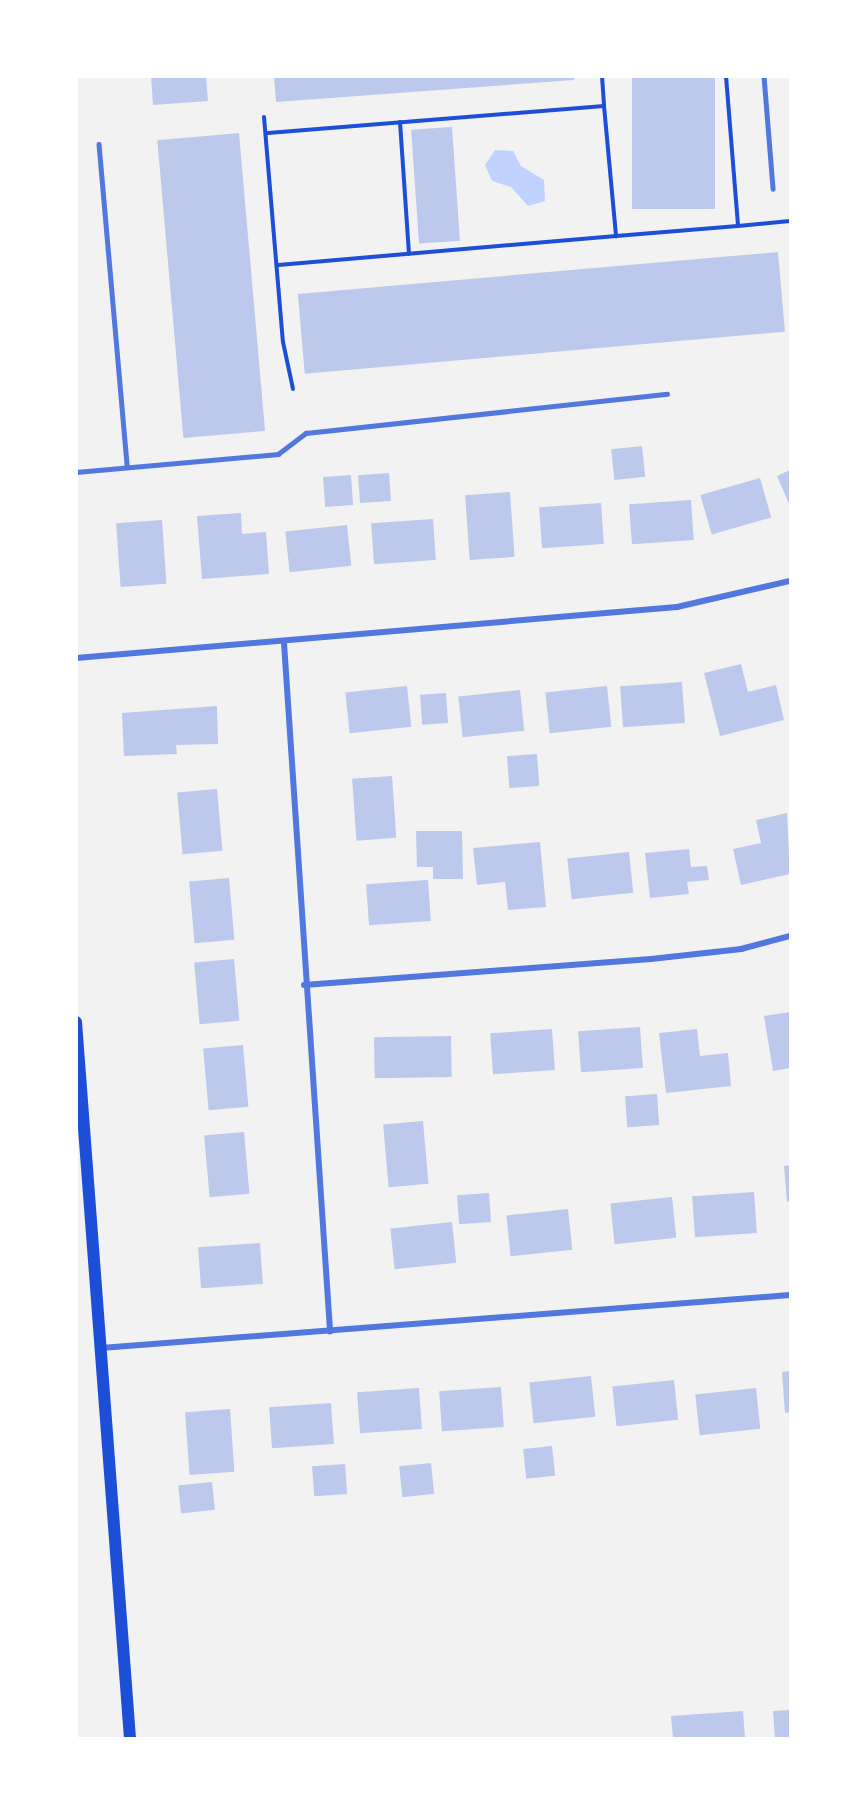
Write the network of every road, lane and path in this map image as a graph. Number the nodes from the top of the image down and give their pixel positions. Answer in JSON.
{"nodes":[{"id":1,"x":602,"y":76,"type":"edge"},
{"id":2,"x":726,"y":76,"type":"edge"},
{"id":3,"x":764,"y":76,"type":"edge"},
{"id":4,"x":604,"y":106,"type":"junction"},
{"id":5,"x":264,"y":117,"type":"dead end"},
{"id":6,"x":399,"y":122,"type":"junction"},
{"id":7,"x":268,"y":133,"type":"junction"},
{"id":8,"x":99,"y":144,"type":"dead end"},
{"id":9,"x":773,"y":189,"type":"dead end"},
{"id":10,"x":790,"y":221,"type":"edge"},
{"id":11,"x":738,"y":225,"type":"junction"},
{"id":12,"x":616,"y":236,"type":"junction"},
{"id":13,"x":409,"y":254,"type":"junction"},
{"id":14,"x":278,"y":265,"type":"junction"},
{"id":15,"x":293,"y":389,"type":"dead end"},
{"id":16,"x":667,"y":394,"type":"dead end"},
{"id":17,"x":127,"y":467,"type":"junction"},
{"id":18,"x":76,"y":472,"type":"edge"},
{"id":19,"x":790,"y":580,"type":"edge"},
{"id":20,"x":284,"y":643,"type":"junction"},
{"id":21,"x":76,"y":658,"type":"edge"},
{"id":22,"x":790,"y":936,"type":"edge"},
{"id":23,"x":304,"y":985,"type":"junction"},
{"id":24,"x":76,"y":1022,"type":"edge"},
{"id":25,"x":790,"y":1295,"type":"edge"},
{"id":26,"x":330,"y":1331,"type":"junction"},
{"id":27,"x":100,"y":1348,"type":"junction"},
{"id":28,"x":130,"y":1738,"type":"edge"}],
"edges":[{"from":1,"to":4,"type":"path"},
{"from":2,"to":11,"type":"path"},
{"from":3,"to":9,"type":"lane"},
{"from":4,"to":6,"type":"path"},
{"from":4,"to":12,"type":"path"},
{"from":5,"to":7,"type":"path"},
{"from":6,"to":7,"type":"path"},
{"from":6,"to":13,"type":"path"},
{"from":7,"to":14,"type":"path"},
{"from":8,"to":17,"type":"lane"},
{"from":10,"to":11,"type":"path"},
{"from":11,"to":12,"type":"path"},
{"from":12,"to":13,"type":"path"},
{"from":13,"to":14,"type":"path"},
{"from":14,"to":15,"type":"path"},
{"from":16,"to":17,"type":"lane"},
{"from":17,"to":18,"type":"lane"},
{"from":19,"to":20,"type":"street"},
{"from":20,"to":21,"type":"street"},
{"from":20,"to":23,"type":"street"},
{"from":22,"to":23,"type":"street"},
{"from":23,"to":26,"type":"street"},
{"from":24,"to":27,"type":"main road"},
{"from":25,"to":26,"type":"street"},
{"from":26,"to":27,"type":"street"},
{"from":27,"to":28,"type":"main road"}]}
